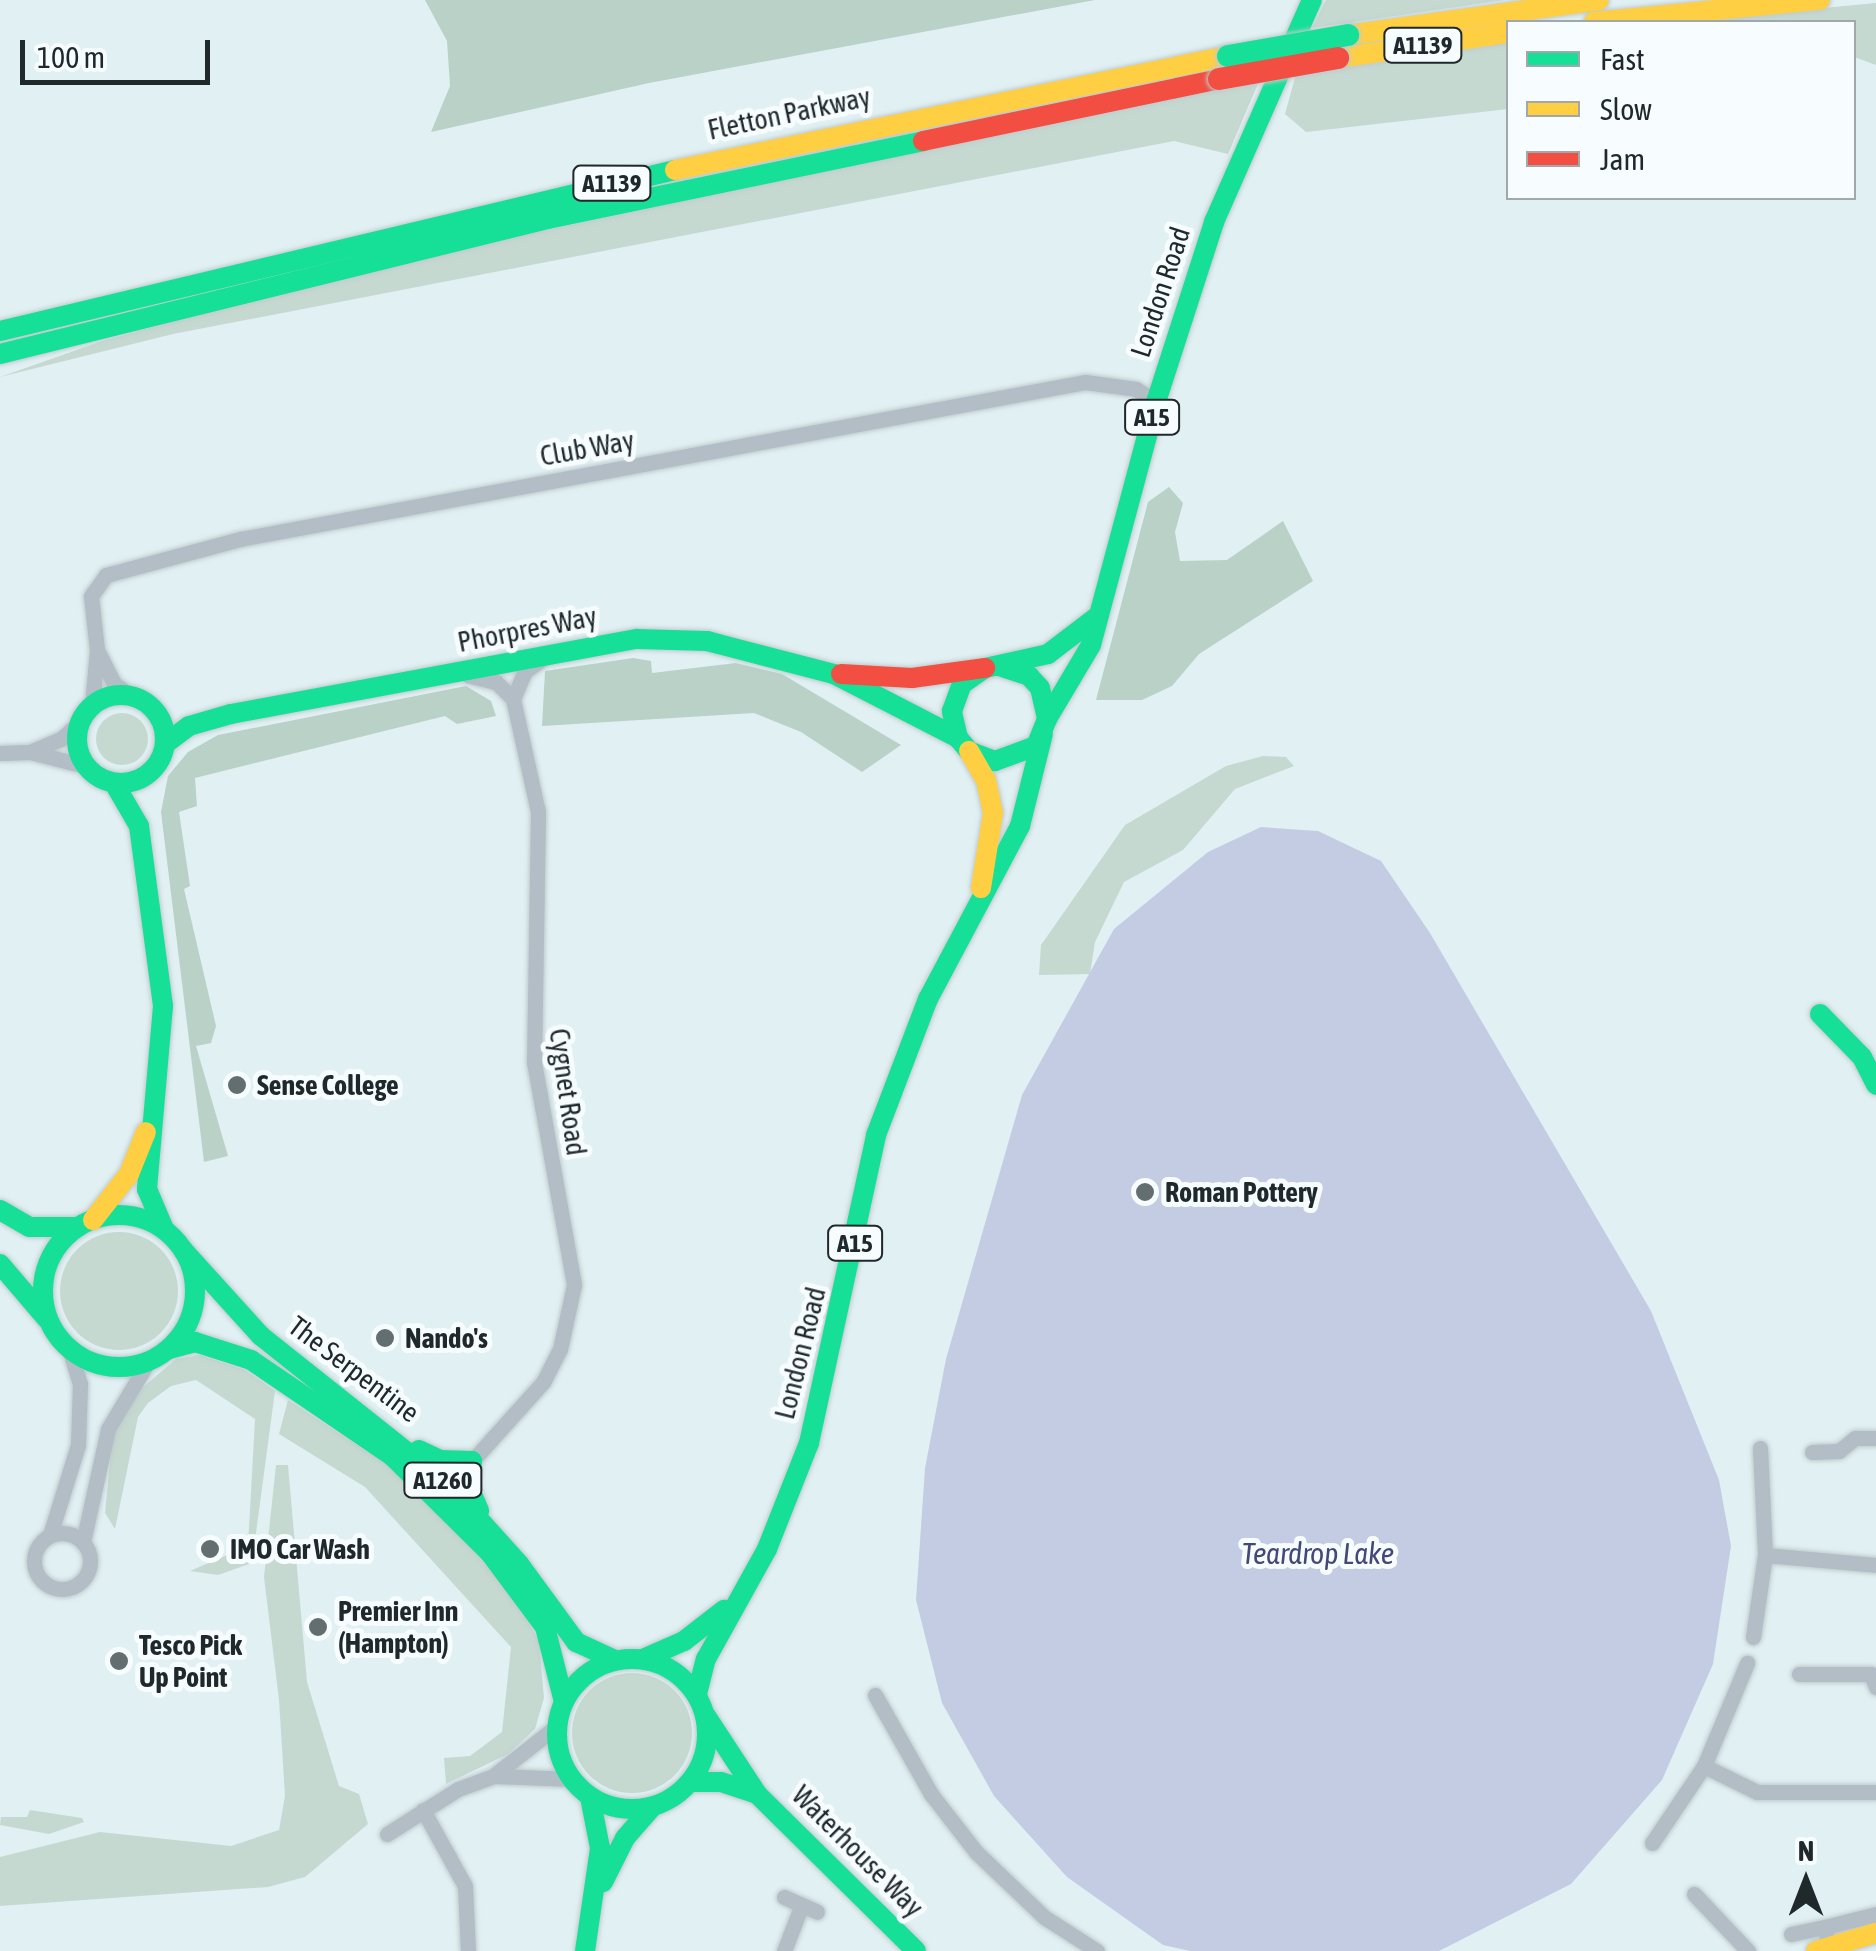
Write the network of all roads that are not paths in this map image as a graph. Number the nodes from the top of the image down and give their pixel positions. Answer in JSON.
{"nodes":[{"id":1,"x":1312,"y":0,"type":"edge"},
{"id":2,"x":1820,"y":0,"type":"edge"},
{"id":3,"x":1600,"y":14,"type":"edge"},
{"id":4,"x":1506,"y":33,"type":"edge"},
{"id":5,"x":188,"y":294,"type":"junction"},
{"id":6,"x":0,"y":316,"type":"edge"},
{"id":7,"x":0,"y":331,"type":"edge"},
{"id":8,"x":0,"y":354,"type":"edge"},
{"id":9,"x":0,"y":370,"type":"edge"},
{"id":10,"x":1156,"y":402,"type":"junction"},
{"id":11,"x":1100,"y":615,"type":"junction"},
{"id":12,"x":97,"y":650,"type":"junction"},
{"id":13,"x":552,"y":654,"type":"junction"},
{"id":14,"x":992,"y":667,"type":"junction"},
{"id":15,"x":456,"y":674,"type":"junction"},
{"id":16,"x":834,"y":674,"type":"junction"},
{"id":17,"x":410,"y":679,"type":"junction"},
{"id":18,"x":132,"y":696,"type":"junction"},
{"id":19,"x":513,"y":700,"type":"junction"},
{"id":20,"x":154,"y":709,"type":"junction"},
{"id":21,"x":86,"y":714,"type":"junction"},
{"id":22,"x":230,"y":714,"type":"junction"},
{"id":23,"x":1045,"y":726,"type":"junction"},
{"id":24,"x":165,"y":744,"type":"junction"},
{"id":25,"x":964,"y":744,"type":"junction"},
{"id":26,"x":30,"y":752,"type":"junction"},
{"id":27,"x":0,"y":754,"type":"edge"},
{"id":28,"x":85,"y":766,"type":"junction"},
{"id":29,"x":151,"y":771,"type":"junction"},
{"id":30,"x":114,"y":783,"type":"junction"},
{"id":31,"x":139,"y":826,"type":"junction"},
{"id":32,"x":980,"y":896,"type":"junction"},
{"id":33,"x":1820,"y":1014,"type":"dead end"},
{"id":34,"x":1876,"y":1085,"type":"edge"},
{"id":35,"x":158,"y":1087,"type":"junction"},
{"id":36,"x":0,"y":1210,"type":"edge"},
{"id":37,"x":85,"y":1223,"type":"junction"},
{"id":38,"x":164,"y":1230,"type":"junction"},
{"id":39,"x":183,"y":1250,"type":"junction"},
{"id":40,"x":0,"y":1264,"type":"edge"},
{"id":41,"x":49,"y":1322,"type":"junction"},
{"id":42,"x":69,"y":1349,"type":"junction"},
{"id":43,"x":169,"y":1349,"type":"junction"},
{"id":44,"x":148,"y":1362,"type":"junction"},
{"id":45,"x":1876,"y":1438,"type":"edge"},
{"id":46,"x":402,"y":1443,"type":"junction"},
{"id":47,"x":1760,"y":1448,"type":"dead end"},
{"id":48,"x":1812,"y":1452,"type":"dead end"},
{"id":49,"x":472,"y":1462,"type":"junction"},
{"id":50,"x":483,"y":1521,"type":"junction"},
{"id":51,"x":50,"y":1536,"type":"junction"},
{"id":52,"x":83,"y":1542,"type":"junction"},
{"id":53,"x":1765,"y":1555,"type":"junction"},
{"id":54,"x":1876,"y":1566,"type":"edge"},
{"id":55,"x":741,"y":1594,"type":"junction"},
{"id":56,"x":1753,"y":1637,"type":"dead end"},
{"id":57,"x":643,"y":1659,"type":"junction"},
{"id":58,"x":615,"y":1660,"type":"junction"},
{"id":59,"x":1747,"y":1663,"type":"dead end"},
{"id":60,"x":1799,"y":1674,"type":"dead end"},
{"id":61,"x":1876,"y":1686,"type":"edge"},
{"id":62,"x":564,"y":1702,"type":"junction"},
{"id":63,"x":875,"y":1702,"type":"dead end"},
{"id":64,"x":702,"y":1705,"type":"junction"},
{"id":65,"x":557,"y":1726,"type":"junction"},
{"id":66,"x":1704,"y":1766,"type":"junction"},
{"id":67,"x":493,"y":1776,"type":"junction"},
{"id":68,"x":571,"y":1779,"type":"junction"},
{"id":69,"x":692,"y":1782,"type":"junction"},
{"id":70,"x":1876,"y":1792,"type":"edge"},
{"id":71,"x":757,"y":1794,"type":"junction"},
{"id":72,"x":590,"y":1798,"type":"junction"},
{"id":73,"x":652,"y":1807,"type":"junction"},
{"id":74,"x":423,"y":1810,"type":"junction"},
{"id":75,"x":387,"y":1834,"type":"dead end"},
{"id":76,"x":1652,"y":1843,"type":"dead end"},
{"id":77,"x":1694,"y":1894,"type":"dead end"},
{"id":78,"x":784,"y":1896,"type":"dead end"},
{"id":79,"x":593,"y":1908,"type":"junction"},
{"id":80,"x":1875,"y":1933,"type":"edge"},
{"id":81,"x":1791,"y":1934,"type":"dead end"},
{"id":82,"x":1823,"y":1941,"type":"edge"},
{"id":83,"x":468,"y":1951,"type":"edge"},
{"id":84,"x":585,"y":1951,"type":"edge"},
{"id":85,"x":784,"y":1951,"type":"edge"},
{"id":86,"x":916,"y":1951,"type":"edge"},
{"id":87,"x":1097,"y":1951,"type":"edge"},
{"id":88,"x":1748,"y":1951,"type":"edge"}],
"edges":[{"from":1,"to":10,"type":"main road","name":"London Road","number":"A15"},
{"from":2,"to":3,"type":"main road","name":"Fletton Parkway","number":"A1139"},
{"from":3,"to":5,"type":"main road","name":"Fletton Parkway","number":"A1139","bridge":true},
{"from":4,"to":5,"type":"main road","name":"Fletton Parkway","number":"A1139","bridge":true},
{"from":5,"to":6,"type":"main road"},
{"from":5,"to":7,"type":"main road","name":"Fletton Parkway","number":"A1139"},
{"from":5,"to":8,"type":"main road","name":"Fletton Parkway","number":"A1139"},
{"from":5,"to":9,"type":"main road"},
{"from":10,"to":11,"type":"main road","name":"London Road","number":"A15"},
{"from":10,"to":12,"type":"street","name":"Club Way"},
{"from":11,"to":14,"type":"main road"},
{"from":11,"to":23,"type":"main road","name":"London Road","number":"A15"},
{"from":12,"to":18,"type":"street","name":"Club Way"},
{"from":12,"to":21,"type":"street","name":"Club Way"},
{"from":13,"to":15,"type":"main road","name":"Phorpres Way"},
{"from":13,"to":16,"type":"main road","name":"Phorpres Way"},
{"from":13,"to":17,"type":"main road"},
{"from":13,"to":19,"type":"street"},
{"from":14,"to":16,"type":"main road","name":"Phorpres Way"},
{"from":14,"to":23,"type":"main road"},
{"from":14,"to":25,"type":"main road","number":"A15"},
{"from":15,"to":17,"type":"main road","name":"Phorpres Way"},
{"from":15,"to":19,"type":"street"},
{"from":16,"to":25,"type":"main road","name":"Phorpres Way"},
{"from":17,"to":22,"type":"main road","name":"Phorpres Way"},
{"from":18,"to":20,"type":"main road"},
{"from":18,"to":21,"type":"main road"},
{"from":19,"to":49,"type":"street","name":"Cygnet Road"},
{"from":20,"to":22,"type":"main road","name":"Phorpres Way"},
{"from":20,"to":24,"type":"main road"},
{"from":21,"to":26,"type":"street"},
{"from":21,"to":28,"type":"main road"},
{"from":22,"to":24,"type":"main road","name":"Phorpres Way"},
{"from":23,"to":25,"type":"main road","number":"A15"},
{"from":23,"to":32,"type":"main road","name":"London Road","number":"A15"},
{"from":24,"to":29,"type":"main road"},
{"from":25,"to":32,"type":"main road","name":"London Road","number":"A15"},
{"from":26,"to":27,"type":"street"},
{"from":26,"to":28,"type":"street"},
{"from":28,"to":30,"type":"main road"},
{"from":29,"to":30,"type":"main road"},
{"from":29,"to":31,"type":"main road"},
{"from":30,"to":31,"type":"main road"},
{"from":31,"to":35,"type":"main road"},
{"from":32,"to":55,"type":"main road","name":"London Road","number":"A15"},
{"from":33,"to":34,"type":"main road"},
{"from":35,"to":37,"type":"main road"},
{"from":35,"to":38,"type":"main road"},
{"from":36,"to":37,"type":"main road"},
{"from":37,"to":38,"type":"main road"},
{"from":37,"to":41,"type":"main road"},
{"from":38,"to":39,"type":"main road"},
{"from":39,"to":43,"type":"main road"},
{"from":39,"to":46,"type":"main road","name":"The Serpentine","number":"A1260"},
{"from":40,"to":41,"type":"main road"},
{"from":41,"to":42,"type":"main road"},
{"from":42,"to":44,"type":"main road"},
{"from":42,"to":51,"type":"street"},
{"from":43,"to":44,"type":"main road"},
{"from":43,"to":62,"type":"main road","name":"The Serpentine","number":"A1260"},
{"from":44,"to":52,"type":"street"},
{"from":45,"to":48,"type":"street"},
{"from":46,"to":49,"type":"main road"},
{"from":46,"to":50,"type":"main road","name":"The Serpentine","number":"A1260"},
{"from":47,"to":53,"type":"street"},
{"from":49,"to":50,"type":"main road"},
{"from":50,"to":58,"type":"main road","name":"The Serpentine","number":"A1260"},
{"from":51,"to":52,"type":"street"},
{"from":51,"to":52,"type":"street"},
{"from":53,"to":54,"type":"street"},
{"from":53,"to":56,"type":"street"},
{"from":55,"to":57,"type":"main road","name":"London Road","number":"A15"},
{"from":55,"to":64,"type":"main road","name":"London Road","number":"A15"},
{"from":57,"to":58,"type":"main road"},
{"from":57,"to":64,"type":"main road"},
{"from":58,"to":62,"type":"main road"},
{"from":59,"to":66,"type":"street"},
{"from":60,"to":61,"type":"street"},
{"from":62,"to":65,"type":"main road"},
{"from":63,"to":87,"type":"street"},
{"from":64,"to":69,"type":"main road"},
{"from":64,"to":71,"type":"main road","name":"Waterhouse Way"},
{"from":65,"to":67,"type":"street"},
{"from":65,"to":68,"type":"main road"},
{"from":66,"to":70,"type":"street"},
{"from":66,"to":76,"type":"street"},
{"from":67,"to":68,"type":"street"},
{"from":67,"to":74,"type":"street"},
{"from":68,"to":72,"type":"main road"},
{"from":69,"to":71,"type":"main road","name":"Waterhouse Way"},
{"from":69,"to":73,"type":"main road"},
{"from":71,"to":86,"type":"main road","name":"Waterhouse Way"},
{"from":72,"to":73,"type":"main road"},
{"from":72,"to":79,"type":"main road"},
{"from":73,"to":79,"type":"main road"},
{"from":74,"to":75,"type":"street"},
{"from":74,"to":83,"type":"street"},
{"from":77,"to":88,"type":"street"},
{"from":78,"to":85,"type":"street"},
{"from":79,"to":84,"type":"main road"},
{"from":80,"to":82,"type":"main road"},
{"from":81,"to":82,"type":"street"}]}
